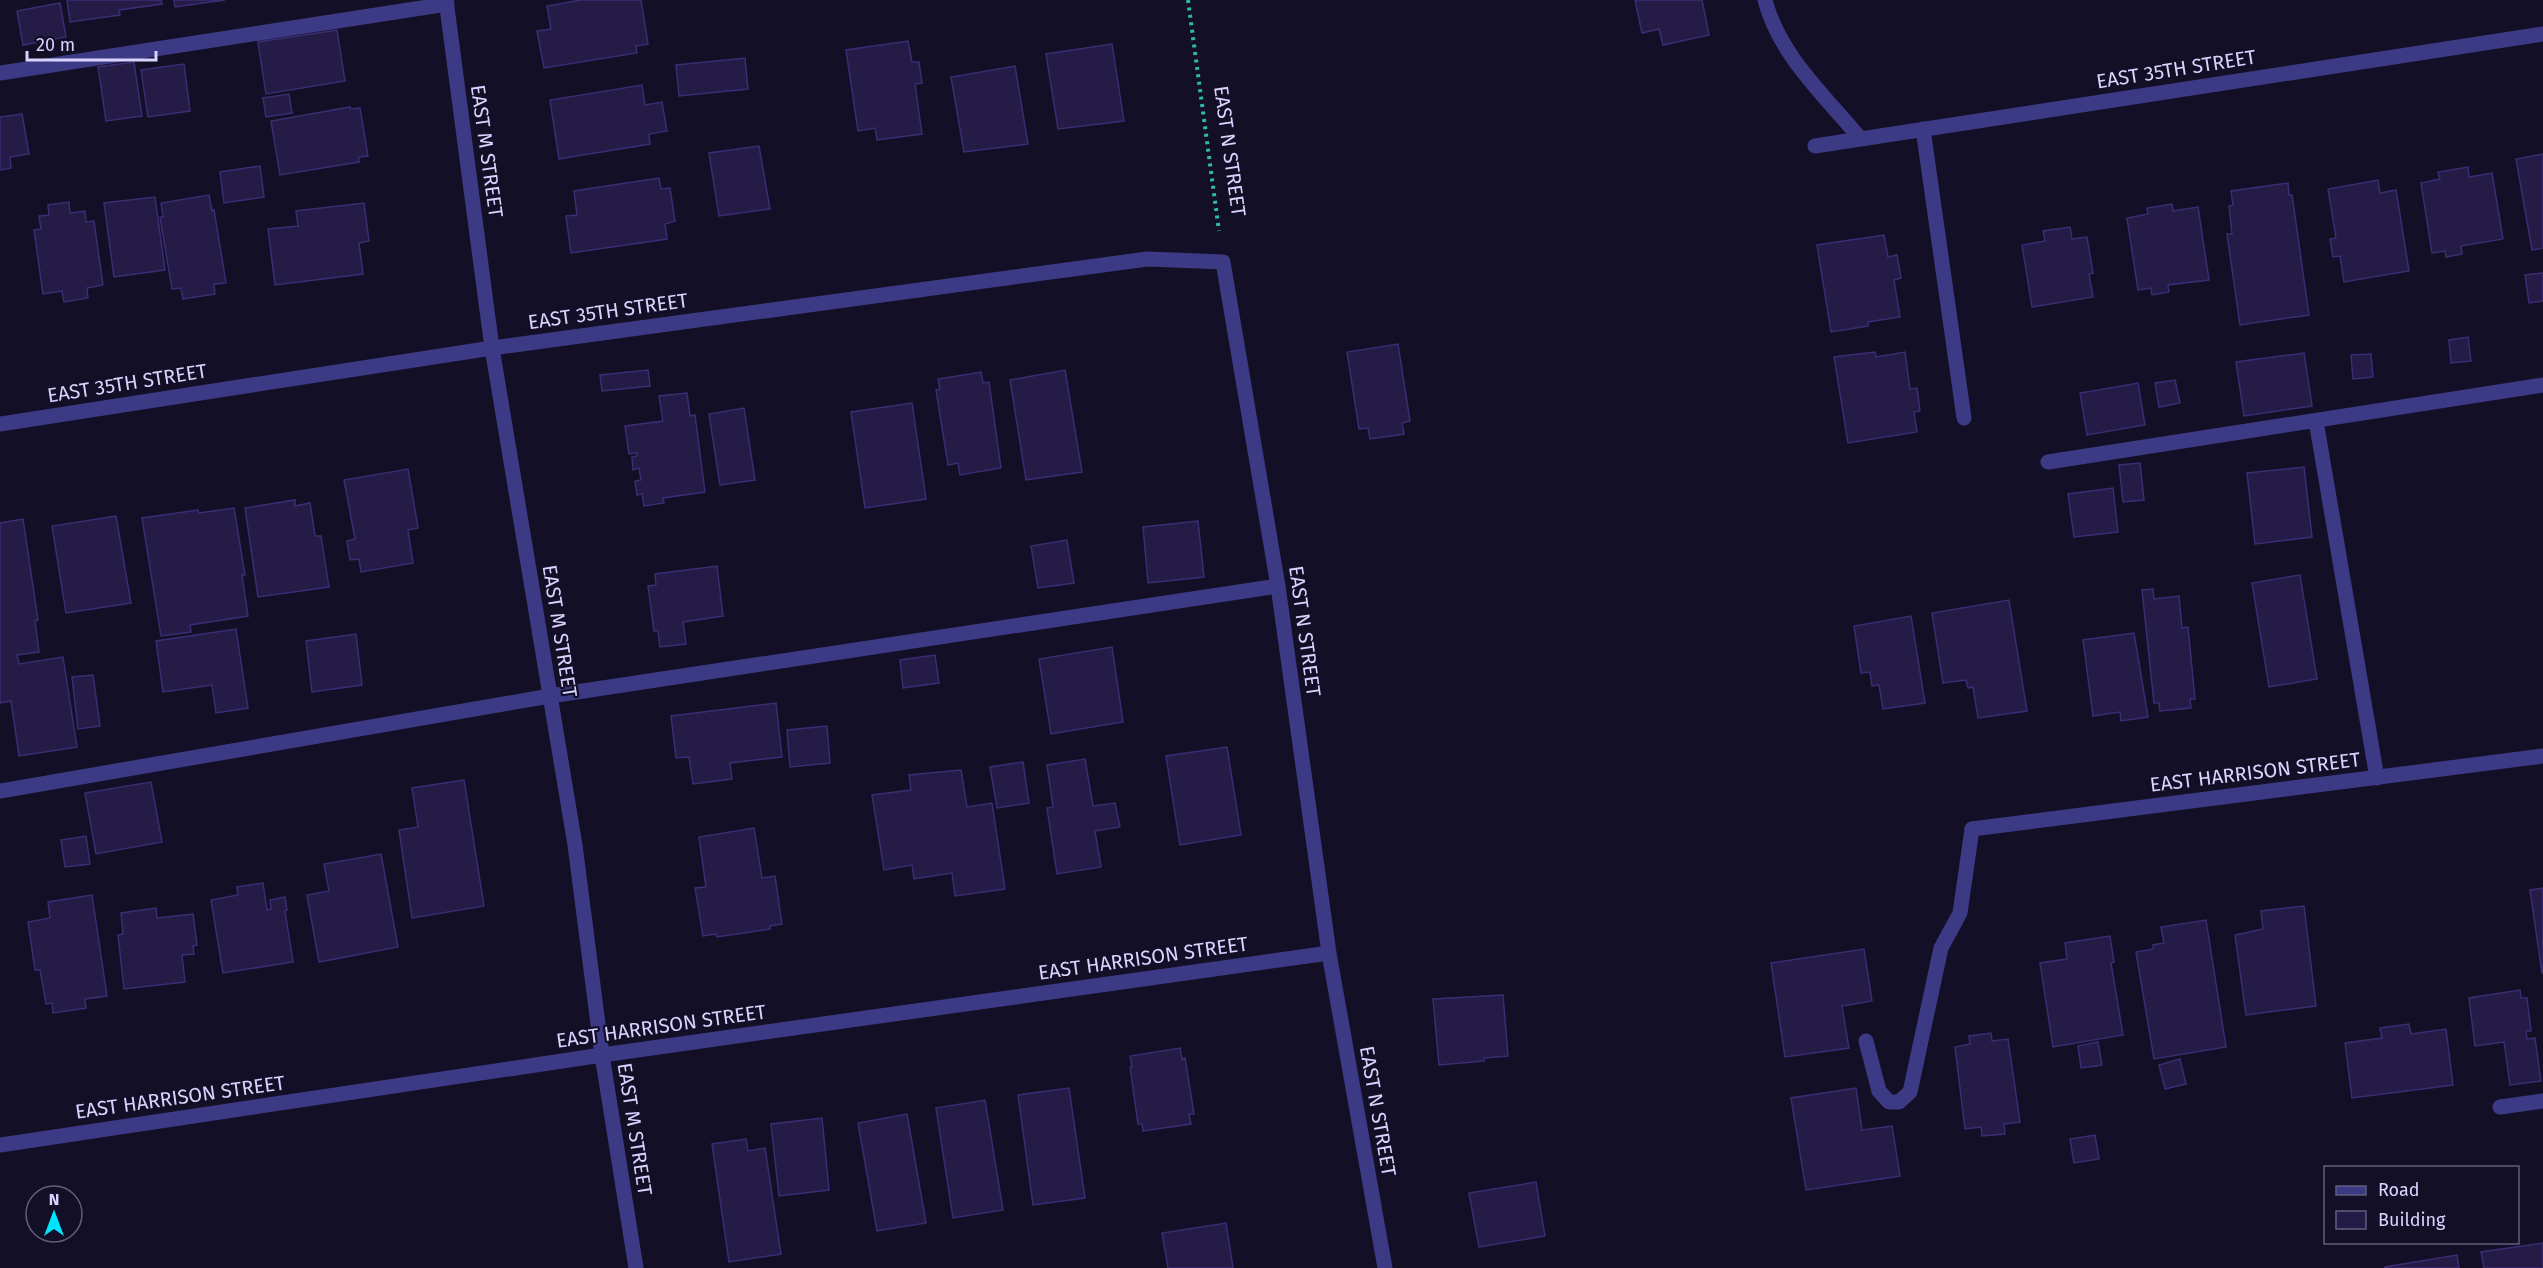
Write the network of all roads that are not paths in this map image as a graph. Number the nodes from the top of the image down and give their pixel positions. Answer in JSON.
{"nodes":[{"id":1,"x":1765,"y":0,"type":"edge"},
{"id":2,"x":446,"y":2,"type":"edge"},
{"id":3,"x":2543,"y":34,"type":"edge"},
{"id":4,"x":0,"y":73,"type":"edge"},
{"id":5,"x":1923,"y":129,"type":"junction"},
{"id":6,"x":1860,"y":138,"type":"junction"},
{"id":7,"x":1815,"y":146,"type":"dead end"},
{"id":8,"x":1223,"y":262,"type":"joint"},
{"id":9,"x":492,"y":348,"type":"junction"},
{"id":10,"x":2543,"y":385,"type":"edge"},
{"id":11,"x":1964,"y":418,"type":"dead end"},
{"id":12,"x":2316,"y":421,"type":"junction"},
{"id":13,"x":0,"y":424,"type":"edge"},
{"id":14,"x":2048,"y":462,"type":"dead end"},
{"id":15,"x":1278,"y":586,"type":"junction"},
{"id":16,"x":550,"y":696,"type":"junction"},
{"id":17,"x":2543,"y":756,"type":"edge"},
{"id":18,"x":2377,"y":778,"type":"junction"},
{"id":19,"x":0,"y":791,"type":"edge"},
{"id":20,"x":1329,"y":953,"type":"junction"},
{"id":21,"x":1866,"y":1041,"type":"dead end"},
{"id":22,"x":602,"y":1055,"type":"junction"},
{"id":23,"x":2543,"y":1101,"type":"edge"},
{"id":24,"x":2500,"y":1107,"type":"dead end"},
{"id":25,"x":0,"y":1145,"type":"edge"},
{"id":26,"x":636,"y":1268,"type":"edge"},
{"id":27,"x":1385,"y":1268,"type":"edge"}],
"edges":[{"from":1,"to":6,"type":"street"},
{"from":2,"to":4,"type":"street"},
{"from":2,"to":9,"type":"street","name":"EAST M STREET"},
{"from":3,"to":5,"type":"street","name":"EAST 35TH STREET"},
{"from":5,"to":6,"type":"street","name":"EAST 35TH STREET"},
{"from":5,"to":11,"type":"street"},
{"from":6,"to":7,"type":"street","name":"EAST 35TH STREET"},
{"from":8,"to":9,"type":"street","name":"EAST 35TH STREET"},
{"from":8,"to":15,"type":"street","name":"EAST N STREET"},
{"from":9,"to":13,"type":"street","name":"EAST 35TH STREET"},
{"from":9,"to":16,"type":"street","name":"EAST M STREET"},
{"from":10,"to":12,"type":"street"},
{"from":12,"to":14,"type":"street"},
{"from":12,"to":18,"type":"street"},
{"from":15,"to":16,"type":"street"},
{"from":15,"to":20,"type":"street","name":"EAST N STREET"},
{"from":16,"to":19,"type":"street"},
{"from":16,"to":22,"type":"street","name":"EAST M STREET"},
{"from":17,"to":18,"type":"street","name":"EAST HARRISON STREET"},
{"from":18,"to":21,"type":"street","name":"EAST HARRISON STREET"},
{"from":20,"to":22,"type":"street","name":"EAST HARRISON STREET"},
{"from":20,"to":27,"type":"street","name":"EAST N STREET"},
{"from":22,"to":25,"type":"street","name":"EAST HARRISON STREET"},
{"from":22,"to":26,"type":"street","name":"EAST M STREET"},
{"from":23,"to":24,"type":"street"}]}
